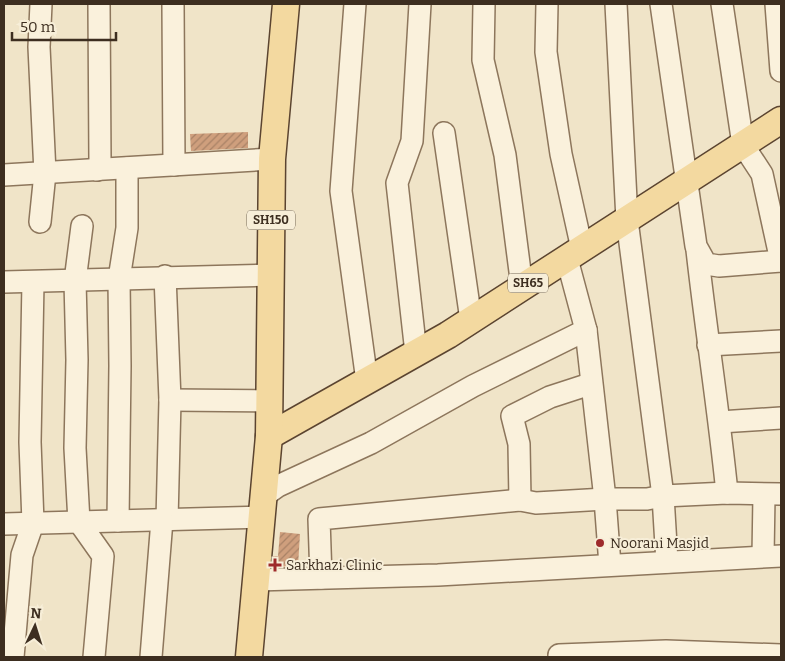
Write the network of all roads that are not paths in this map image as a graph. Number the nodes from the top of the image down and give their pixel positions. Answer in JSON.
{"nodes":[{"id":1,"x":41,"y":4,"type":"edge"},
{"id":2,"x":99,"y":4,"type":"edge"},
{"id":3,"x":173,"y":4,"type":"edge"},
{"id":4,"x":286,"y":4,"type":"edge"},
{"id":5,"x":355,"y":4,"type":"edge"},
{"id":6,"x":420,"y":4,"type":"edge"},
{"id":7,"x":484,"y":4,"type":"edge"},
{"id":8,"x":547,"y":4,"type":"edge"},
{"id":9,"x":616,"y":4,"type":"edge"},
{"id":10,"x":661,"y":4,"type":"edge"},
{"id":11,"x":722,"y":4,"type":"edge"},
{"id":12,"x":776,"y":4,"type":"edge"},
{"id":13,"x":781,"y":70,"type":"edge"},
{"id":14,"x":781,"y":120,"type":"edge"},
{"id":15,"x":444,"y":133,"type":"dead end"},
{"id":16,"x":743,"y":145,"type":"junction"},
{"id":17,"x":272,"y":159,"type":"junction"},
{"id":18,"x":174,"y":165,"type":"junction"},
{"id":19,"x":126,"y":168,"type":"junction"},
{"id":20,"x":97,"y":170,"type":"junction"},
{"id":21,"x":45,"y":173,"type":"junction"},
{"id":22,"x":4,"y":175,"type":"edge"},
{"id":23,"x":687,"y":182,"type":"junction"},
{"id":24,"x":627,"y":220,"type":"junction"},
{"id":25,"x":40,"y":222,"type":"dead end"},
{"id":26,"x":82,"y":226,"type":"dead end"},
{"id":27,"x":696,"y":246,"type":"junction"},
{"id":28,"x":574,"y":254,"type":"junction"},
{"id":29,"x":781,"y":261,"type":"edge"},
{"id":30,"x":271,"y":275,"type":"junction"},
{"id":31,"x":166,"y":276,"type":"junction"},
{"id":32,"x":118,"y":279,"type":"junction"},
{"id":33,"x":75,"y":281,"type":"junction"},
{"id":34,"x":4,"y":282,"type":"edge"},
{"id":35,"x":33,"y":282,"type":"junction"},
{"id":36,"x":522,"y":287,"type":"junction"},
{"id":37,"x":471,"y":320,"type":"junction"},
{"id":38,"x":586,"y":330,"type":"junction"},
{"id":39,"x":781,"y":340,"type":"edge"},
{"id":40,"x":708,"y":345,"type":"junction"},
{"id":41,"x":416,"y":353,"type":"junction"},
{"id":42,"x":367,"y":381,"type":"junction"},
{"id":43,"x":590,"y":384,"type":"junction"},
{"id":44,"x":170,"y":400,"type":"junction"},
{"id":45,"x":270,"y":401,"type":"junction"},
{"id":46,"x":781,"y":418,"type":"edge"},
{"id":47,"x":720,"y":422,"type":"junction"},
{"id":48,"x":269,"y":436,"type":"junction"},
{"id":49,"x":727,"y":493,"type":"junction"},
{"id":50,"x":773,"y":495,"type":"edge"},
{"id":51,"x":663,"y":496,"type":"junction"},
{"id":52,"x":605,"y":499,"type":"junction"},
{"id":53,"x":520,"y":500,"type":"junction"},
{"id":54,"x":263,"y":506,"type":"junction"},
{"id":55,"x":164,"y":520,"type":"junction"},
{"id":56,"x":118,"y":521,"type":"junction"},
{"id":57,"x":79,"y":522,"type":"junction"},
{"id":58,"x":33,"y":523,"type":"junction"},
{"id":59,"x":4,"y":524,"type":"edge"},
{"id":60,"x":772,"y":556,"type":"edge"},
{"id":61,"x":667,"y":562,"type":"junction"},
{"id":62,"x":610,"y":565,"type":"junction"},
{"id":63,"x":321,"y":578,"type":"junction"},
{"id":64,"x":256,"y":580,"type":"junction"},
{"id":65,"x":559,"y":655,"type":"dead end"},
{"id":66,"x":781,"y":656,"type":"edge"},
{"id":67,"x":13,"y":657,"type":"edge"},
{"id":68,"x":94,"y":657,"type":"edge"},
{"id":69,"x":151,"y":657,"type":"edge"},
{"id":70,"x":249,"y":657,"type":"edge"}],
"edges":[{"from":1,"to":21,"type":"street"},
{"from":2,"to":20,"type":"street"},
{"from":3,"to":18,"type":"street"},
{"from":4,"to":17,"type":"main road","number":"SH150"},
{"from":5,"to":42,"type":"street"},
{"from":6,"to":41,"type":"street"},
{"from":7,"to":36,"type":"street"},
{"from":8,"to":28,"type":"street"},
{"from":9,"to":24,"type":"street"},
{"from":10,"to":23,"type":"street"},
{"from":11,"to":16,"type":"street"},
{"from":12,"to":13,"type":"street"},
{"from":14,"to":16,"type":"main road","number":"SH65"},
{"from":15,"to":37,"type":"street"},
{"from":16,"to":23,"type":"main road","number":"SH65"},
{"from":16,"to":29,"type":"street"},
{"from":17,"to":18,"type":"street"},
{"from":17,"to":30,"type":"main road","number":"SH150"},
{"from":18,"to":19,"type":"street"},
{"from":19,"to":20,"type":"street"},
{"from":19,"to":32,"type":"street"},
{"from":20,"to":21,"type":"street"},
{"from":21,"to":22,"type":"street"},
{"from":21,"to":25,"type":"street"},
{"from":23,"to":24,"type":"main road","number":"SH65"},
{"from":23,"to":27,"type":"street"},
{"from":24,"to":28,"type":"main road","number":"SH65"},
{"from":24,"to":51,"type":"street"},
{"from":26,"to":33,"type":"street"},
{"from":27,"to":29,"type":"street"},
{"from":27,"to":40,"type":"street"},
{"from":28,"to":36,"type":"main road","number":"SH65"},
{"from":28,"to":38,"type":"street"},
{"from":30,"to":31,"type":"street"},
{"from":30,"to":45,"type":"main road","number":"SH150"},
{"from":31,"to":32,"type":"street"},
{"from":31,"to":44,"type":"street"},
{"from":32,"to":33,"type":"street"},
{"from":32,"to":56,"type":"street"},
{"from":33,"to":35,"type":"street"},
{"from":33,"to":57,"type":"street"},
{"from":34,"to":35,"type":"street"},
{"from":35,"to":58,"type":"street"},
{"from":36,"to":37,"type":"main road","number":"SH65"},
{"from":37,"to":41,"type":"main road","number":"SH65"},
{"from":38,"to":43,"type":"street"},
{"from":38,"to":54,"type":"street"},
{"from":39,"to":40,"type":"street"},
{"from":40,"to":47,"type":"street"},
{"from":41,"to":42,"type":"main road","number":"SH65"},
{"from":42,"to":48,"type":"main road","number":"SH65"},
{"from":43,"to":52,"type":"street"},
{"from":43,"to":53,"type":"street"},
{"from":44,"to":45,"type":"street"},
{"from":44,"to":55,"type":"street"},
{"from":45,"to":48,"type":"main road","number":"SH150"},
{"from":46,"to":47,"type":"street"},
{"from":47,"to":49,"type":"street"},
{"from":48,"to":54,"type":"main road"},
{"from":49,"to":50,"type":"street"},
{"from":49,"to":51,"type":"street"},
{"from":50,"to":60,"type":"street"},
{"from":51,"to":52,"type":"street"},
{"from":51,"to":61,"type":"street"},
{"from":52,"to":53,"type":"street"},
{"from":52,"to":62,"type":"street"},
{"from":53,"to":63,"type":"street"},
{"from":54,"to":55,"type":"street"},
{"from":54,"to":64,"type":"main road"},
{"from":55,"to":56,"type":"street"},
{"from":55,"to":69,"type":"street"},
{"from":56,"to":57,"type":"street"},
{"from":57,"to":58,"type":"street"},
{"from":57,"to":68,"type":"street"},
{"from":58,"to":59,"type":"street"},
{"from":58,"to":67,"type":"street"},
{"from":60,"to":61,"type":"street"},
{"from":61,"to":62,"type":"street"},
{"from":62,"to":63,"type":"street"},
{"from":63,"to":64,"type":"street"},
{"from":64,"to":70,"type":"main road"},
{"from":65,"to":66,"type":"street"}]}
